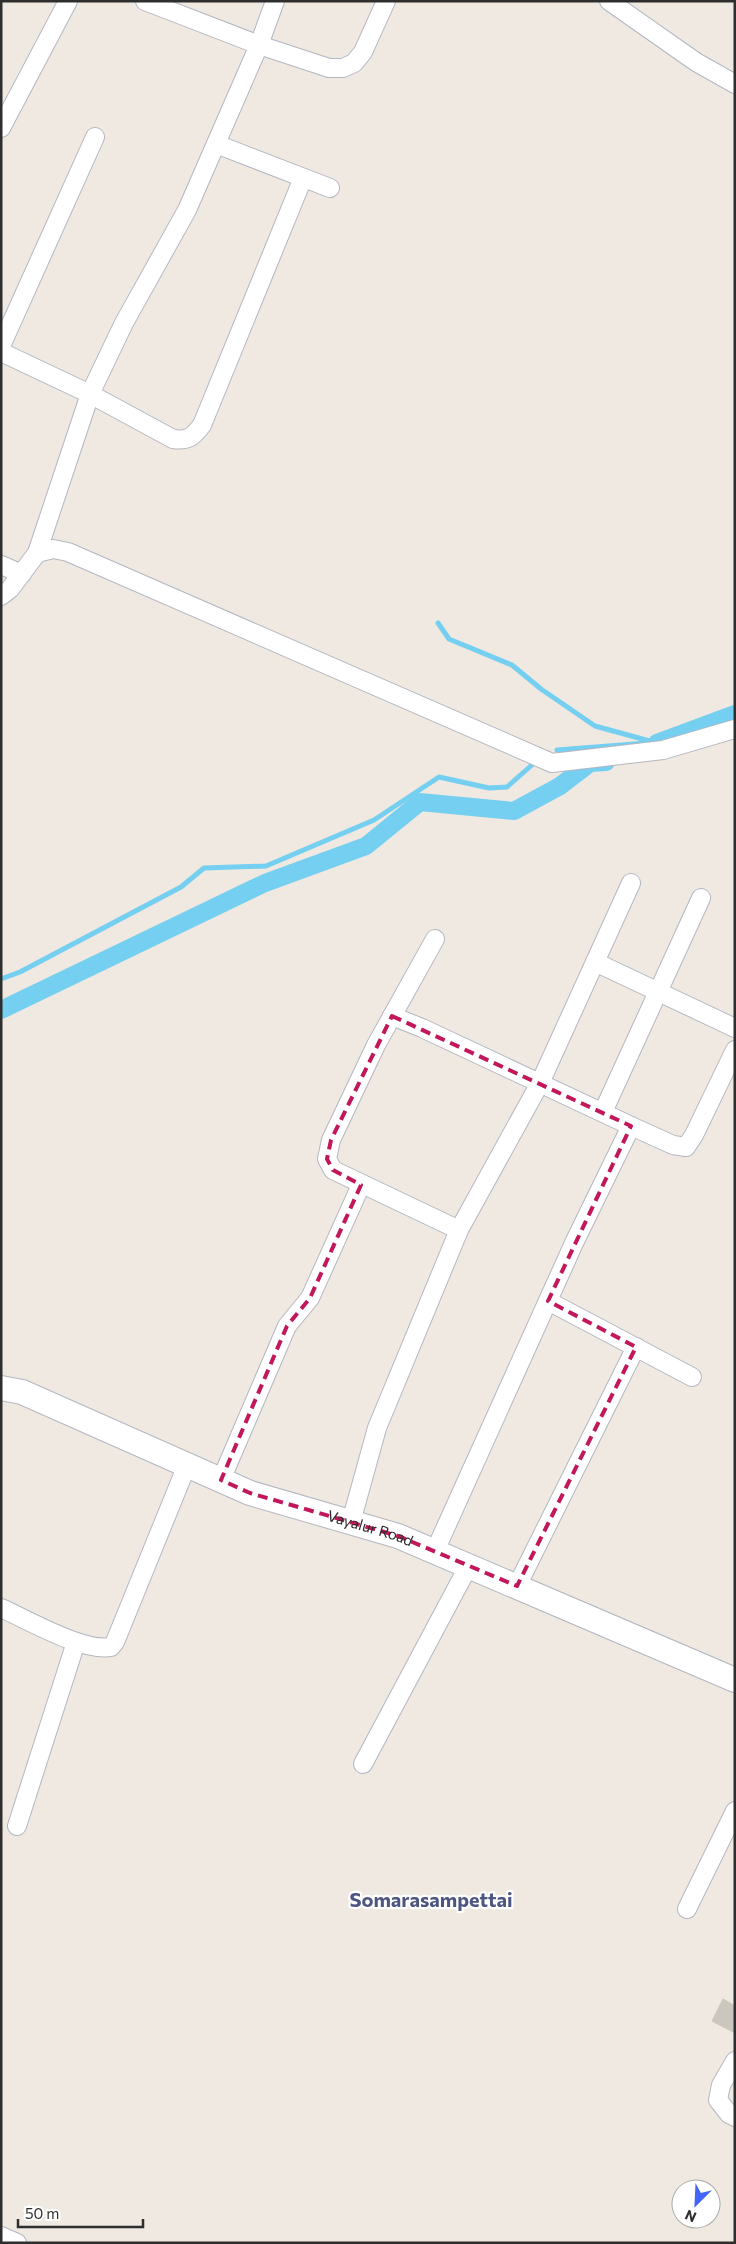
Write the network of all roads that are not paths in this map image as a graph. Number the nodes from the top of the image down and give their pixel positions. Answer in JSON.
{"nodes":[{"id":1,"x":68,"y":1,"type":"edge"},
{"id":2,"x":146,"y":1,"type":"edge"},
{"id":3,"x":275,"y":1,"type":"edge"},
{"id":4,"x":386,"y":1,"type":"edge"},
{"id":5,"x":609,"y":1,"type":"edge"},
{"id":6,"x":178,"y":7,"type":"edge"},
{"id":7,"x":259,"y":45,"type":"junction"},
{"id":8,"x":735,"y":84,"type":"edge"},
{"id":9,"x":1,"y":128,"type":"edge"},
{"id":10,"x":95,"y":137,"type":"dead end"},
{"id":11,"x":216,"y":144,"type":"junction"},
{"id":12,"x":303,"y":178,"type":"junction"},
{"id":13,"x":330,"y":188,"type":"dead end"},
{"id":14,"x":1,"y":346,"type":"edge"},
{"id":15,"x":1,"y":352,"type":"edge"},
{"id":16,"x":90,"y":394,"type":"junction"},
{"id":17,"x":37,"y":553,"type":"junction"},
{"id":18,"x":1,"y":565,"type":"edge"},
{"id":19,"x":22,"y":574,"type":"junction"},
{"id":20,"x":1,"y":596,"type":"edge"},
{"id":21,"x":735,"y":729,"type":"edge"},
{"id":22,"x":631,"y":883,"type":"dead end"},
{"id":23,"x":701,"y":898,"type":"dead end"},
{"id":24,"x":435,"y":939,"type":"dead end"},
{"id":25,"x":595,"y":962,"type":"junction"},
{"id":26,"x":658,"y":991,"type":"junction"},
{"id":27,"x":392,"y":1016,"type":"junction"},
{"id":28,"x":735,"y":1028,"type":"edge"},
{"id":29,"x":735,"y":1050,"type":"edge"},
{"id":30,"x":540,"y":1083,"type":"junction"},
{"id":31,"x":602,"y":1112,"type":"junction"},
{"id":32,"x":631,"y":1126,"type":"junction"},
{"id":33,"x":361,"y":1185,"type":"junction"},
{"id":34,"x":459,"y":1230,"type":"junction"},
{"id":35,"x":548,"y":1300,"type":"junction"},
{"id":36,"x":636,"y":1347,"type":"junction"},
{"id":37,"x":692,"y":1377,"type":"dead end"},
{"id":38,"x":1,"y":1388,"type":"edge"},
{"id":39,"x":186,"y":1465,"type":"junction"},
{"id":40,"x":221,"y":1480,"type":"junction"},
{"id":41,"x":351,"y":1522,"type":"junction"},
{"id":42,"x":435,"y":1551,"type":"junction"},
{"id":43,"x":469,"y":1565,"type":"junction"},
{"id":44,"x":517,"y":1586,"type":"junction"},
{"id":45,"x":1,"y":1608,"type":"edge"},
{"id":46,"x":76,"y":1642,"type":"junction"},
{"id":47,"x":735,"y":1680,"type":"edge"},
{"id":48,"x":363,"y":1764,"type":"dead end"},
{"id":49,"x":735,"y":1811,"type":"edge"},
{"id":50,"x":17,"y":1826,"type":"dead end"},
{"id":51,"x":687,"y":1909,"type":"dead end"},
{"id":52,"x":735,"y":2061,"type":"edge"},
{"id":53,"x":735,"y":2117,"type":"edge"},
{"id":54,"x":1,"y":2236,"type":"edge"},
{"id":55,"x":17,"y":2243,"type":"edge"}],
"edges":[{"from":1,"to":9,"type":"street"},
{"from":2,"to":6,"type":"street"},
{"from":3,"to":7,"type":"street"},
{"from":4,"to":7,"type":"street"},
{"from":5,"to":8,"type":"street"},
{"from":6,"to":7,"type":"street"},
{"from":7,"to":11,"type":"street"},
{"from":10,"to":14,"type":"street"},
{"from":11,"to":12,"type":"street"},
{"from":11,"to":16,"type":"street"},
{"from":12,"to":13,"type":"street"},
{"from":12,"to":16,"type":"street"},
{"from":15,"to":16,"type":"street"},
{"from":16,"to":17,"type":"street"},
{"from":17,"to":19,"type":"street"},
{"from":17,"to":21,"type":"street"},
{"from":18,"to":19,"type":"street"},
{"from":19,"to":20,"type":"street"},
{"from":22,"to":25,"type":"street"},
{"from":23,"to":26,"type":"street"},
{"from":24,"to":27,"type":"street"},
{"from":25,"to":26,"type":"street"},
{"from":25,"to":30,"type":"street"},
{"from":26,"to":28,"type":"street"},
{"from":26,"to":31,"type":"street"},
{"from":27,"to":30,"type":"street"},
{"from":27,"to":33,"type":"street"},
{"from":29,"to":32,"type":"street"},
{"from":30,"to":31,"type":"street"},
{"from":30,"to":34,"type":"street"},
{"from":31,"to":32,"type":"street"},
{"from":32,"to":35,"type":"street"},
{"from":33,"to":34,"type":"street"},
{"from":33,"to":40,"type":"street"},
{"from":34,"to":41,"type":"street"},
{"from":35,"to":36,"type":"street"},
{"from":35,"to":42,"type":"street"},
{"from":36,"to":37,"type":"street"},
{"from":36,"to":44,"type":"street"},
{"from":38,"to":39,"type":"main road","name":"Vayalur Road"},
{"from":39,"to":40,"type":"main road","name":"Vayalur Road"},
{"from":39,"to":46,"type":"street"},
{"from":40,"to":41,"type":"main road","name":"Vayalur Road"},
{"from":41,"to":42,"type":"main road","name":"Vayalur Road"},
{"from":42,"to":43,"type":"main road","name":"Vayalur Road"},
{"from":43,"to":44,"type":"main road","name":"Vayalur Road"},
{"from":43,"to":48,"type":"street"},
{"from":44,"to":47,"type":"main road","name":"Vayalur Road"},
{"from":45,"to":46,"type":"street"},
{"from":46,"to":50,"type":"street"},
{"from":49,"to":51,"type":"street"},
{"from":52,"to":53,"type":"street"},
{"from":54,"to":55,"type":"street"}]}
